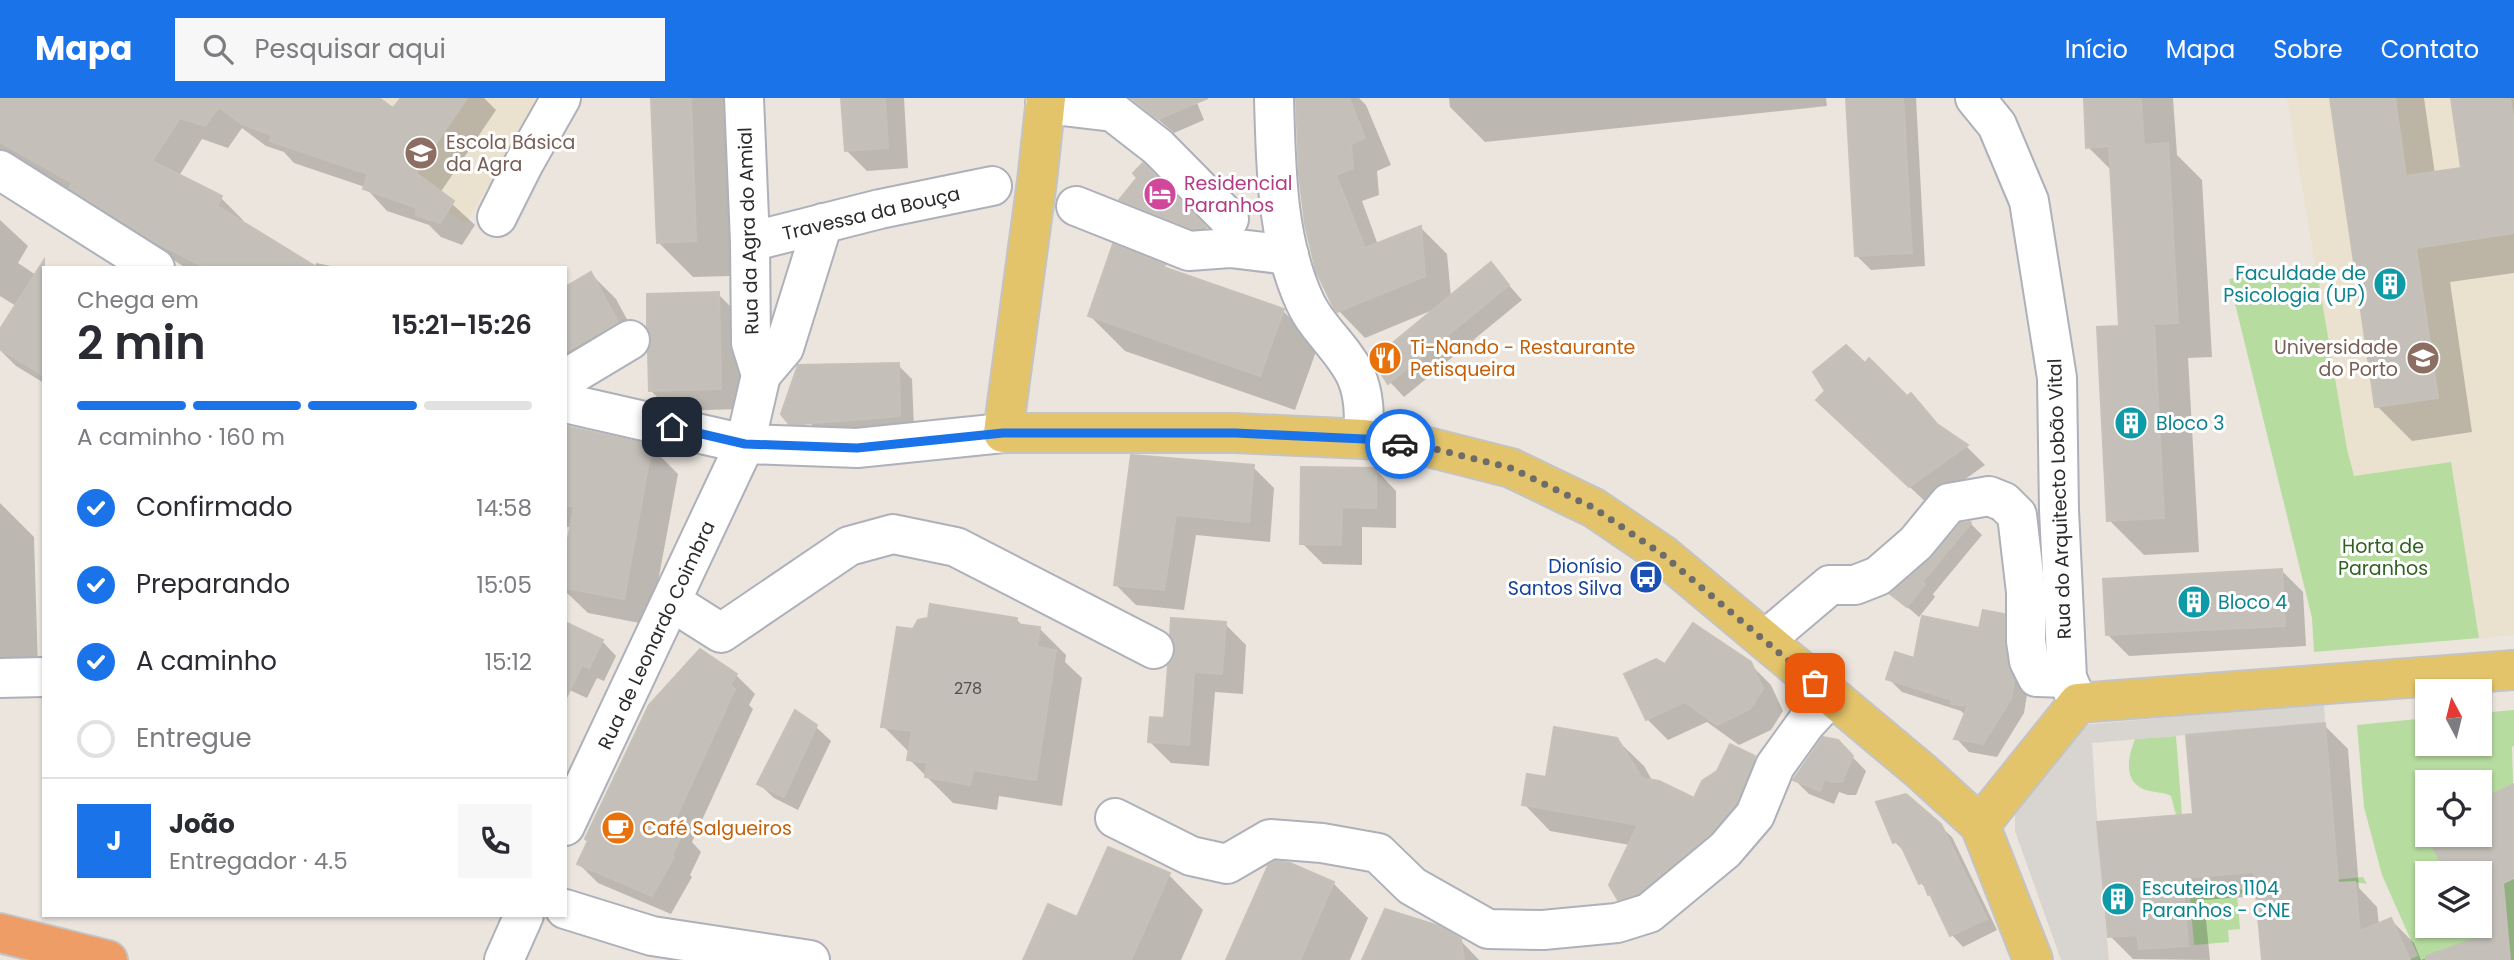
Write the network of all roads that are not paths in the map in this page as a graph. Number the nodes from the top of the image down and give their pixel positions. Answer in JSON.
{"nodes":[{"id":1,"x":561,"y":98,"type":"edge"},
{"id":2,"x":744,"y":98,"type":"edge"},
{"id":3,"x":1274,"y":98,"type":"edge"},
{"id":4,"x":1975,"y":98,"type":"edge"},
{"id":5,"x":1045,"y":101,"type":"edge"},
{"id":6,"x":0,"y":170,"type":"edge"},
{"id":7,"x":992,"y":186,"type":"dead end"},
{"id":8,"x":1076,"y":206,"type":"dead end"},
{"id":9,"x":1280,"y":208,"type":"junction"},
{"id":10,"x":497,"y":217,"type":"dead end"},
{"id":11,"x":823,"y":223,"type":"junction"},
{"id":12,"x":1230,"y":234,"type":"junction"},
{"id":13,"x":750,"y":242,"type":"junction"},
{"id":14,"x":1289,"y":255,"type":"junction"},
{"id":15,"x":152,"y":266,"type":"edge"},
{"id":16,"x":630,"y":340,"type":"dead end"},
{"id":17,"x":761,"y":375,"type":"junction"},
{"id":18,"x":567,"y":378,"type":"edge"},
{"id":19,"x":567,"y":403,"type":"edge"},
{"id":20,"x":1003,"y":433,"type":"junction"},
{"id":21,"x":1364,"y":439,"type":"junction"},
{"id":22,"x":745,"y":444,"type":"junction"},
{"id":23,"x":672,"y":602,"type":"junction"},
{"id":24,"x":1765,"y":640,"type":"junction"},
{"id":25,"x":1154,"y":649,"type":"dead end"},
{"id":26,"x":2514,"y":670,"type":"edge"},
{"id":27,"x":42,"y":677,"type":"edge"},
{"id":28,"x":0,"y":678,"type":"edge"},
{"id":29,"x":2072,"y":691,"type":"junction"},
{"id":30,"x":1831,"y":696,"type":"junction"},
{"id":31,"x":569,"y":811,"type":"edge"},
{"id":32,"x":1115,"y":818,"type":"dead end"},
{"id":33,"x":1980,"y":825,"type":"junction"},
{"id":34,"x":567,"y":910,"type":"edge"},
{"id":35,"x":523,"y":917,"type":"edge"},
{"id":36,"x":0,"y":933,"type":"edge"},
{"id":37,"x":1541,"y":945,"type":"edge"},
{"id":38,"x":108,"y":960,"type":"edge"},
{"id":39,"x":504,"y":960,"type":"edge"},
{"id":40,"x":810,"y":960,"type":"edge"},
{"id":41,"x":2033,"y":960,"type":"edge"}],
"edges":[{"from":1,"to":10,"type":"street"},
{"from":2,"to":13,"type":"street","name":"Rua da Agra do Amial"},
{"from":3,"to":9,"type":"street"},
{"from":4,"to":29,"type":"street","name":"Rua do Arquitecto Lobão Vital"},
{"from":5,"to":12,"type":"street"},
{"from":5,"to":20,"type":"main road"},
{"from":6,"to":15,"type":"street"},
{"from":7,"to":11,"type":"street","name":"Travessa da Bouça"},
{"from":8,"to":12,"type":"street"},
{"from":9,"to":12,"type":"street"},
{"from":9,"to":14,"type":"street"},
{"from":11,"to":13,"type":"street","name":"Travessa da Bouça"},
{"from":11,"to":17,"type":"street"},
{"from":12,"to":14,"type":"street"},
{"from":13,"to":17,"type":"street","name":"Rua da Agra do Amial"},
{"from":14,"to":21,"type":"street"},
{"from":16,"to":18,"type":"street"},
{"from":17,"to":22,"type":"street","name":"Rua da Agra do Amial"},
{"from":19,"to":22,"type":"street"},
{"from":20,"to":21,"type":"main road"},
{"from":20,"to":22,"type":"street"},
{"from":21,"to":24,"type":"main road"},
{"from":22,"to":23,"type":"street","name":"Rua de Leonardo Coimbra"},
{"from":23,"to":25,"type":"street"},
{"from":23,"to":31,"type":"street","name":"Rua de Leonardo Coimbra"},
{"from":24,"to":29,"type":"street"},
{"from":24,"to":30,"type":"main road"},
{"from":26,"to":29,"type":"main road"},
{"from":27,"to":28,"type":"street"},
{"from":29,"to":33,"type":"main road"},
{"from":30,"to":33,"type":"main road"},
{"from":30,"to":37,"type":"street"},
{"from":32,"to":37,"type":"street"},
{"from":33,"to":41,"type":"main road"},
{"from":34,"to":40,"type":"street"},
{"from":35,"to":39,"type":"street"},
{"from":36,"to":38,"type":"highway"}]}
